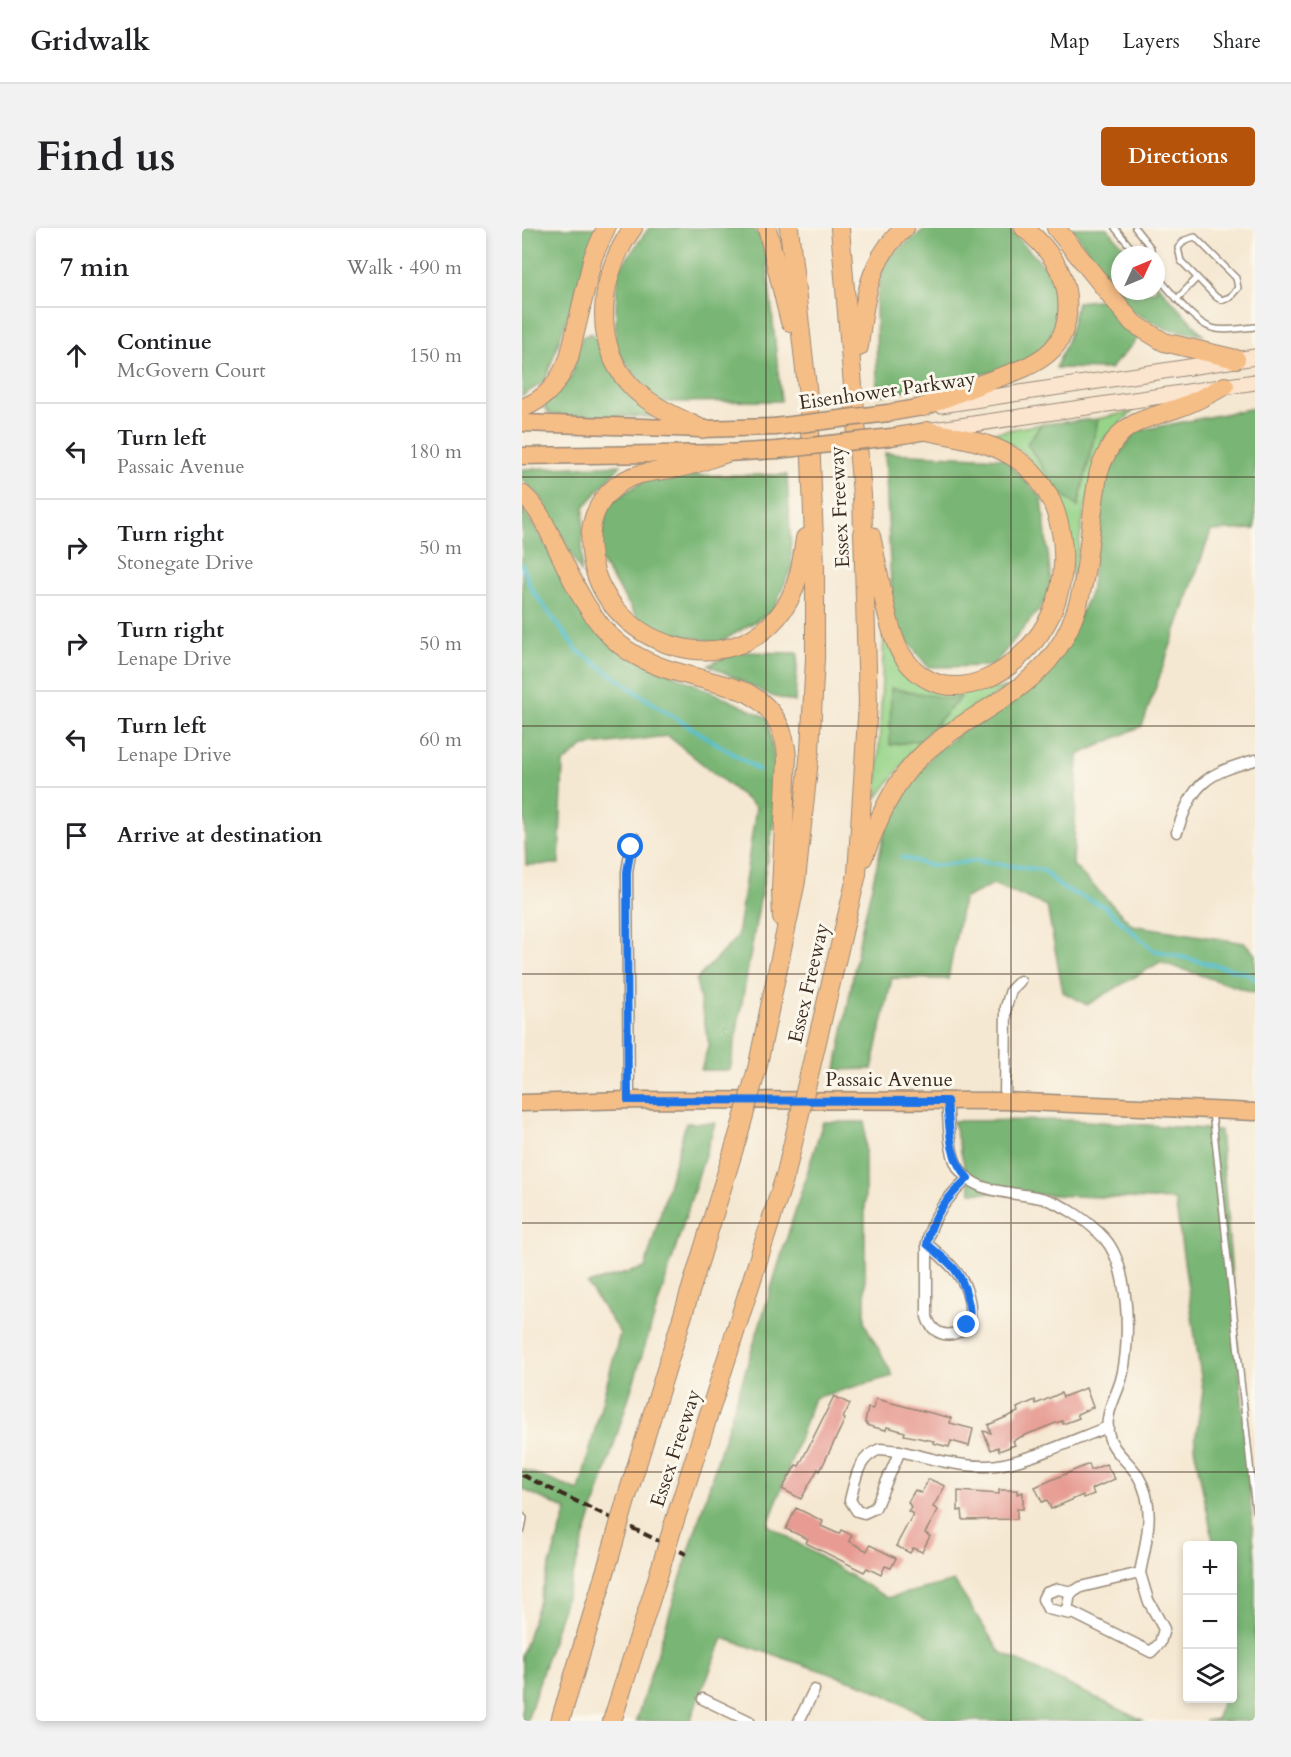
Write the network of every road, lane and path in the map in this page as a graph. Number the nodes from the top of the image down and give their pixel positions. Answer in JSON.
{"nodes":[{"id":1,"x":606,"y":228,"type":"edge"},
{"id":2,"x":633,"y":228,"type":"edge"},
{"id":3,"x":767,"y":228,"type":"edge"},
{"id":4,"x":789,"y":228,"type":"edge"},
{"id":5,"x":840,"y":228,"type":"edge"},
{"id":6,"x":905,"y":228,"type":"edge"},
{"id":7,"x":1024,"y":228,"type":"edge"},
{"id":8,"x":1056,"y":228,"type":"edge"},
{"id":9,"x":1115,"y":228,"type":"edge"},
{"id":10,"x":1135,"y":228,"type":"edge"},
{"id":11,"x":1130,"y":246,"type":"edge"},
{"id":12,"x":1149,"y":246,"type":"edge"},
{"id":13,"x":1197,"y":278,"type":"junction"},
{"id":14,"x":1165,"y":285,"type":"edge"},
{"id":15,"x":1177,"y":299,"type":"junction"},
{"id":16,"x":1255,"y":327,"type":"edge"},
{"id":17,"x":1255,"y":357,"type":"edge"},
{"id":18,"x":1236,"y":359,"type":"junction"},
{"id":19,"x":1255,"y":382,"type":"edge"},
{"id":20,"x":1225,"y":386,"type":"junction"},
{"id":21,"x":855,"y":388,"type":"junction"},
{"id":22,"x":809,"y":405,"type":"junction"},
{"id":23,"x":923,"y":407,"type":"junction"},
{"id":24,"x":522,"y":408,"type":"edge"},
{"id":25,"x":522,"y":423,"type":"edge"},
{"id":26,"x":702,"y":429,"type":"junction"},
{"id":27,"x":927,"y":431,"type":"junction"},
{"id":28,"x":727,"y":453,"type":"junction"},
{"id":29,"x":522,"y":456,"type":"edge"},
{"id":30,"x":811,"y":483,"type":"junction"},
{"id":31,"x":522,"y":494,"type":"edge"},
{"id":32,"x":862,"y":495,"type":"junction"},
{"id":33,"x":1255,"y":760,"type":"edge"},
{"id":34,"x":1177,"y":832,"type":"dead end"},
{"id":35,"x":636,"y":839,"type":"dead end"},
{"id":36,"x":857,"y":874,"type":"junction"},
{"id":37,"x":784,"y":948,"type":"junction"},
{"id":38,"x":1020,"y":981,"type":"dead end"},
{"id":39,"x":628,"y":1100,"type":"junction"},
{"id":40,"x":947,"y":1101,"type":"junction"},
{"id":41,"x":1005,"y":1101,"type":"junction"},
{"id":42,"x":522,"y":1103,"type":"edge"},
{"id":43,"x":1212,"y":1110,"type":"junction"},
{"id":44,"x":1255,"y":1112,"type":"edge"},
{"id":45,"x":968,"y":1178,"type":"junction"},
{"id":46,"x":927,"y":1244,"type":"junction"},
{"id":47,"x":1108,"y":1427,"type":"junction"},
{"id":48,"x":900,"y":1451,"type":"junction"},
{"id":49,"x":1253,"y":1463,"type":"edge"},
{"id":50,"x":1255,"y":1510,"type":"edge"},
{"id":51,"x":522,"y":1516,"type":"edge"},
{"id":52,"x":522,"y":1530,"type":"edge"},
{"id":53,"x":1140,"y":1573,"type":"junction"},
{"id":54,"x":1073,"y":1592,"type":"junction"},
{"id":55,"x":1071,"y":1614,"type":"junction"},
{"id":56,"x":814,"y":1690,"type":"dead end"},
{"id":57,"x":703,"y":1699,"type":"dead end"},
{"id":58,"x":560,"y":1721,"type":"edge"},
{"id":59,"x":612,"y":1721,"type":"edge"},
{"id":60,"x":749,"y":1721,"type":"edge"},
{"id":61,"x":799,"y":1721,"type":"edge"}],
"edges":[{"from":1,"to":24,"type":"highway"},
{"from":2,"to":26,"type":"highway"},
{"from":3,"to":22,"type":"highway"},
{"from":4,"to":22,"type":"highway","name":"Essex Freeway"},
{"from":5,"to":21,"type":"highway","name":"Essex Freeway"},
{"from":6,"to":21,"type":"highway"},
{"from":7,"to":23,"type":"highway"},
{"from":8,"to":18,"type":"highway"},
{"from":9,"to":11,"type":"lane"},
{"from":10,"to":12,"type":"lane"},
{"from":13,"to":13,"type":"lane"},
{"from":13,"to":15,"type":"lane"},
{"from":14,"to":15,"type":"lane"},
{"from":15,"to":16,"type":"lane"},
{"from":17,"to":18,"type":"street","name":"Eisenhower Parkway"},
{"from":18,"to":23,"type":"street","name":"Eisenhower Parkway"},
{"from":19,"to":20,"type":"street"},
{"from":20,"to":27,"type":"street"},
{"from":20,"to":36,"type":"highway"},
{"from":21,"to":32,"type":"highway","name":"Essex Freeway"},
{"from":22,"to":30,"type":"highway","name":"Essex Freeway"},
{"from":23,"to":26,"type":"main road","name":"Eisenhower Parkway","bridge":true},
{"from":25,"to":26,"type":"main road","name":"Eisenhower Parkway"},
{"from":27,"to":28,"type":"main road","bridge":true},
{"from":27,"to":32,"type":"highway"},
{"from":28,"to":29,"type":"main road"},
{"from":28,"to":30,"type":"highway"},
{"from":30,"to":37,"type":"highway","name":"Essex Freeway"},
{"from":31,"to":37,"type":"highway"},
{"from":32,"to":36,"type":"highway","name":"Essex Freeway"},
{"from":33,"to":34,"type":"street"},
{"from":35,"to":39,"type":"street"},
{"from":36,"to":59,"type":"highway","name":"Essex Freeway","bridge":true},
{"from":37,"to":58,"type":"highway","name":"Essex Freeway","bridge":true},
{"from":38,"to":41,"type":"street"},
{"from":39,"to":40,"type":"main road","name":"Passaic Avenue"},
{"from":39,"to":42,"type":"main road","name":"Passaic Avenue"},
{"from":40,"to":41,"type":"main road","name":"Passaic Avenue"},
{"from":40,"to":45,"type":"street"},
{"from":41,"to":43,"type":"main road","name":"Passaic Avenue"},
{"from":43,"to":44,"type":"main road","name":"Passaic Avenue"},
{"from":43,"to":49,"type":"lane"},
{"from":45,"to":46,"type":"street"},
{"from":45,"to":47,"type":"street"},
{"from":46,"to":46,"type":"street"},
{"from":47,"to":48,"type":"street"},
{"from":47,"to":53,"type":"street"},
{"from":48,"to":48,"type":"street"},
{"from":49,"to":50,"type":"lane"},
{"from":51,"to":52,"type":"lane"},
{"from":53,"to":54,"type":"street"},
{"from":53,"to":55,"type":"street"},
{"from":54,"to":55,"type":"street"},
{"from":54,"to":55,"type":"street"},
{"from":56,"to":61,"type":"street"},
{"from":57,"to":60,"type":"street"}]}
